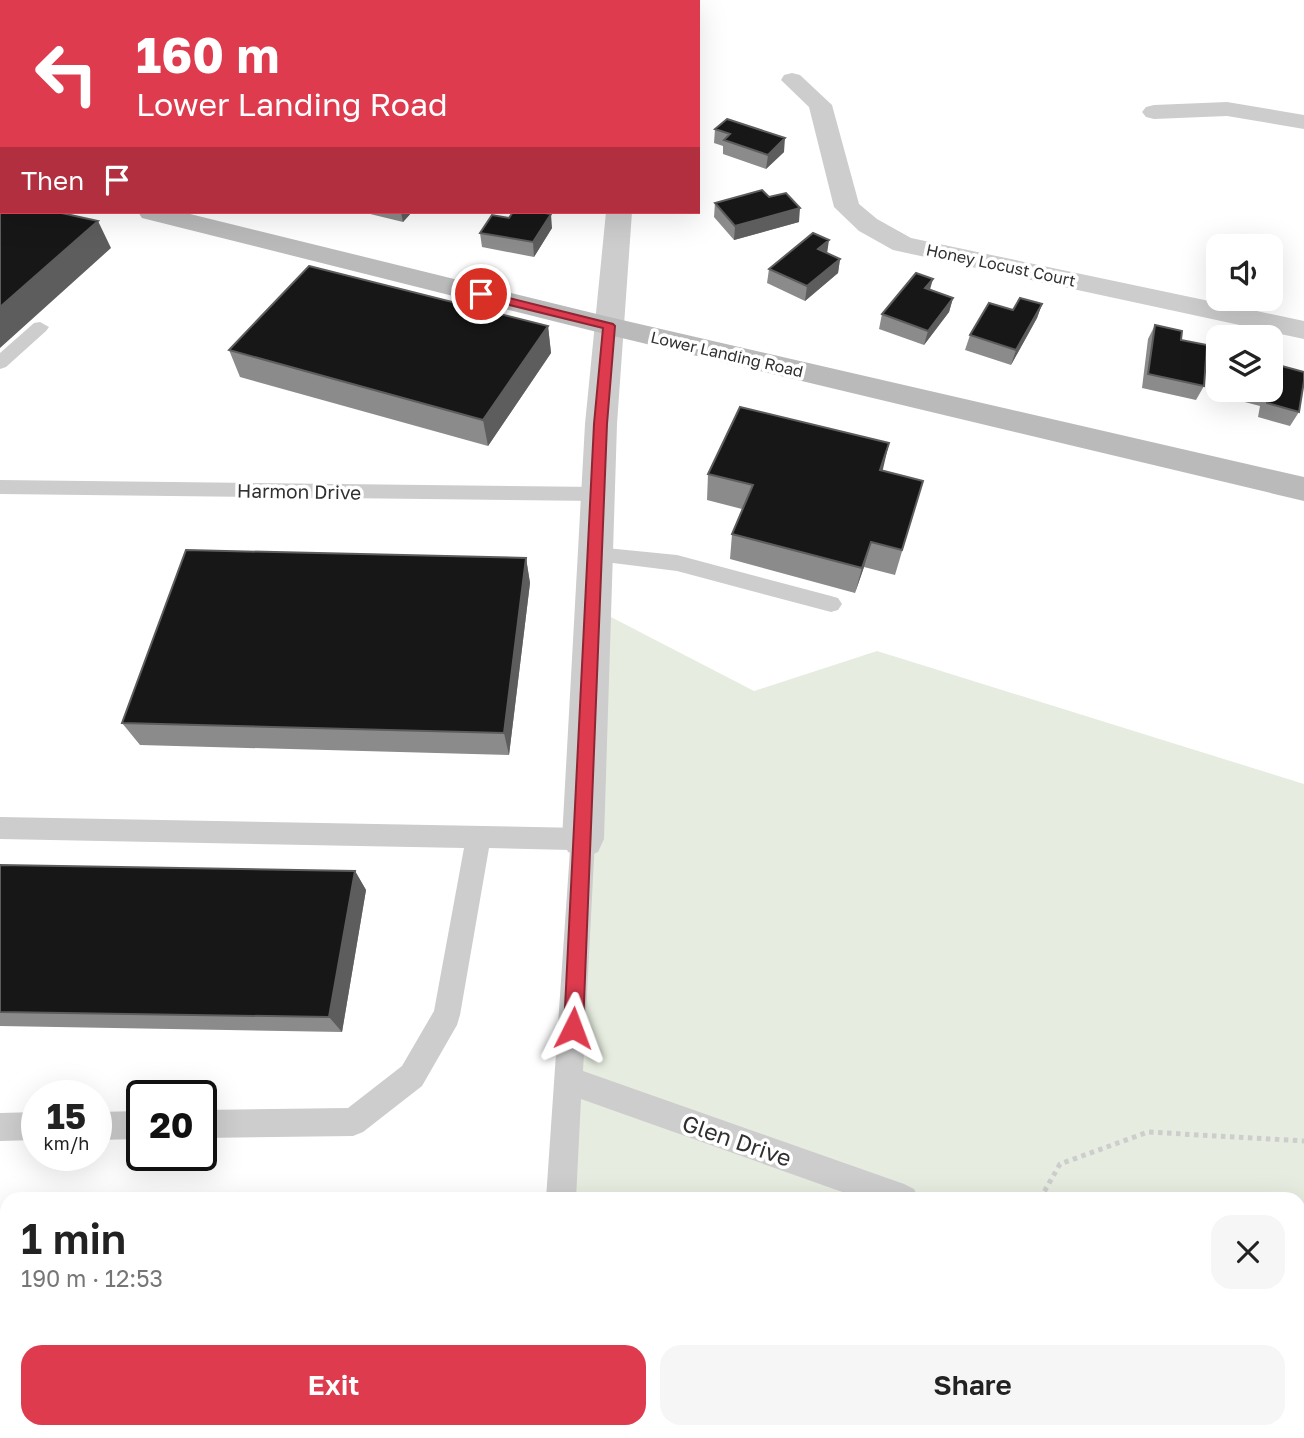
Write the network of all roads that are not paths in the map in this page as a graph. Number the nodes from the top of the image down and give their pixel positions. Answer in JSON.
{"nodes":[{"id":1,"x":792,"y":80,"type":"dead end"},
{"id":2,"x":1154,"y":112,"type":"dead end"},
{"id":3,"x":1304,"y":122,"type":"edge"},
{"id":4,"x":159,"y":214,"type":"edge"},
{"id":5,"x":619,"y":214,"type":"edge"},
{"id":6,"x":609,"y":326,"type":"junction"},
{"id":7,"x":40,"y":327,"type":"dead end"},
{"id":8,"x":1304,"y":330,"type":"edge"},
{"id":9,"x":0,"y":363,"type":"edge"},
{"id":10,"x":0,"y":487,"type":"edge"},
{"id":11,"x":1304,"y":489,"type":"edge"},
{"id":12,"x":599,"y":494,"type":"junction"},
{"id":13,"x":596,"y":555,"type":"junction"},
{"id":14,"x":831,"y":604,"type":"dead end"},
{"id":15,"x":0,"y":828,"type":"edge"},
{"id":16,"x":478,"y":838,"type":"junction"},
{"id":17,"x":583,"y":839,"type":"junction"},
{"id":18,"x":570,"y":1082,"type":"junction"},
{"id":19,"x":217,"y":1124,"type":"edge"},
{"id":20,"x":21,"y":1126,"type":"edge"},
{"id":21,"x":0,"y":1127,"type":"edge"},
{"id":22,"x":562,"y":1192,"type":"edge"},
{"id":23,"x":884,"y":1192,"type":"edge"}],
"edges":[{"from":1,"to":8,"type":"street","name":"Honey Locust Court"},
{"from":2,"to":3,"type":"street"},
{"from":4,"to":6,"type":"main road","name":"Lower Landing Road"},
{"from":5,"to":6,"type":"street"},
{"from":6,"to":11,"type":"main road","name":"Lower Landing Road"},
{"from":6,"to":12,"type":"street"},
{"from":7,"to":9,"type":"lane"},
{"from":10,"to":12,"type":"lane","name":"Harmon Drive"},
{"from":12,"to":13,"type":"street"},
{"from":13,"to":14,"type":"lane"},
{"from":13,"to":17,"type":"street"},
{"from":15,"to":16,"type":"lane"},
{"from":16,"to":17,"type":"lane"},
{"from":16,"to":19,"type":"lane"},
{"from":17,"to":18,"type":"lane"},
{"from":18,"to":22,"type":"lane"},
{"from":18,"to":23,"type":"lane","name":"Glen Drive"},
{"from":20,"to":21,"type":"lane"}]}
